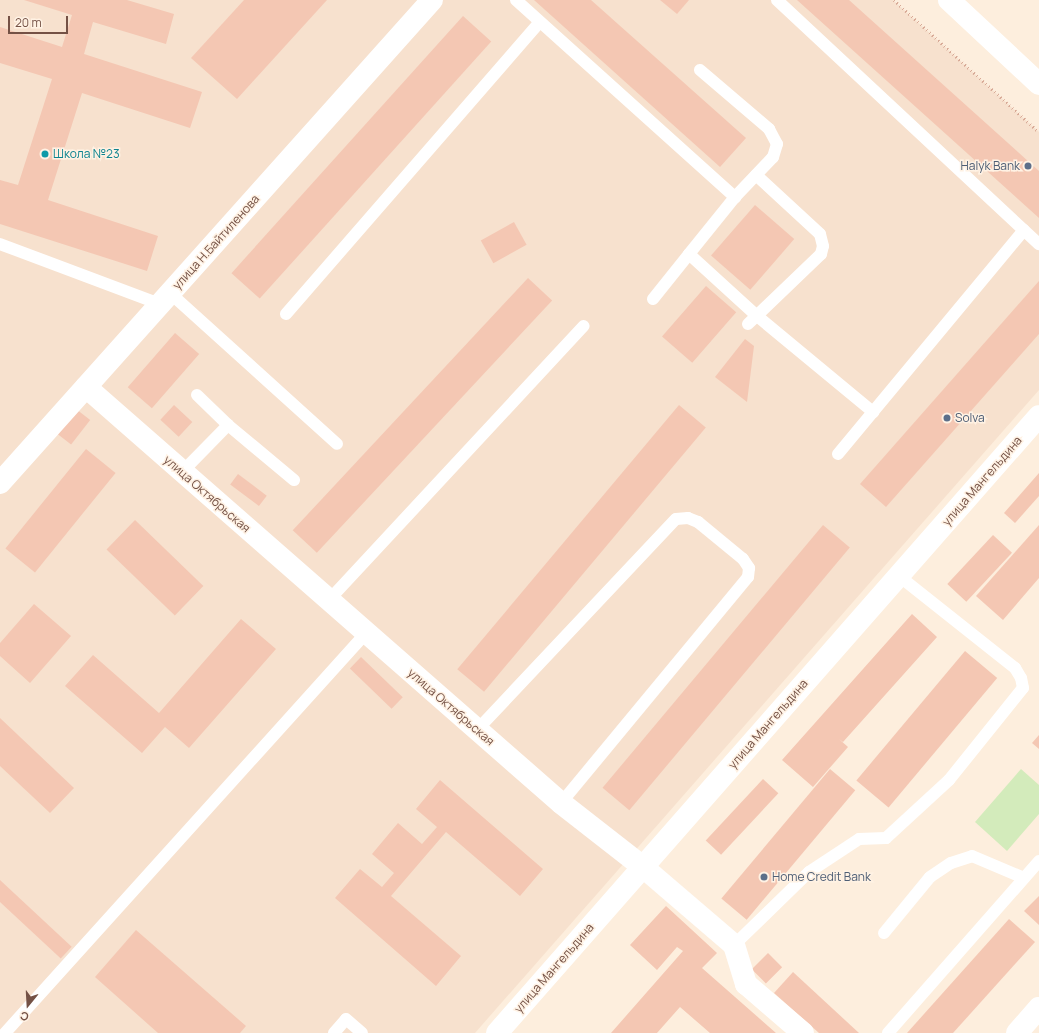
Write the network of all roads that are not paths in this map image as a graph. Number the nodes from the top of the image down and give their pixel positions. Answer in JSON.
{"nodes":[{"id":1,"x":432,"y":0,"type":"edge"},
{"id":2,"x":516,"y":0,"type":"edge"},
{"id":3,"x":777,"y":0,"type":"edge"},
{"id":4,"x":948,"y":0,"type":"edge"},
{"id":5,"x":540,"y":22,"type":"junction"},
{"id":6,"x":700,"y":70,"type":"dead end"},
{"id":7,"x":1039,"y":84,"type":"edge"},
{"id":8,"x":756,"y":175,"type":"junction"},
{"id":9,"x":735,"y":197,"type":"junction"},
{"id":10,"x":1024,"y":230,"type":"junction"},
{"id":11,"x":0,"y":244,"type":"edge"},
{"id":12,"x":1039,"y":244,"type":"edge"},
{"id":13,"x":688,"y":254,"type":"junction"},
{"id":14,"x":165,"y":298,"type":"junction"},
{"id":15,"x":653,"y":299,"type":"dead end"},
{"id":16,"x":286,"y":314,"type":"dead end"},
{"id":17,"x":753,"y":320,"type":"junction"},
{"id":18,"x":584,"y":326,"type":"dead end"},
{"id":19,"x":86,"y":387,"type":"junction"},
{"id":20,"x":197,"y":395,"type":"dead end"},
{"id":21,"x":873,"y":412,"type":"junction"},
{"id":22,"x":1039,"y":416,"type":"edge"},
{"id":23,"x":228,"y":425,"type":"junction"},
{"id":24,"x":337,"y":444,"type":"dead end"},
{"id":25,"x":838,"y":454,"type":"dead end"},
{"id":26,"x":182,"y":472,"type":"junction"},
{"id":27,"x":294,"y":480,"type":"dead end"},
{"id":28,"x":0,"y":483,"type":"edge"},
{"id":29,"x":899,"y":576,"type":"junction"},
{"id":30,"x":329,"y":600,"type":"junction"},
{"id":31,"x":366,"y":632,"type":"junction"},
{"id":32,"x":477,"y":730,"type":"junction"},
{"id":33,"x":561,"y":802,"type":"junction"},
{"id":34,"x":1039,"y":861,"type":"edge"},
{"id":35,"x":643,"y":867,"type":"junction"},
{"id":36,"x":1024,"y":878,"type":"junction"},
{"id":37,"x":884,"y":933,"type":"dead end"},
{"id":38,"x":734,"y":945,"type":"junction"},
{"id":39,"x":1039,"y":1008,"type":"edge"},
{"id":40,"x":7,"y":1032,"type":"edge"},
{"id":41,"x":334,"y":1033,"type":"edge"},
{"id":42,"x":362,"y":1033,"type":"edge"},
{"id":43,"x":497,"y":1033,"type":"edge"},
{"id":44,"x":803,"y":1033,"type":"edge"},
{"id":45,"x":888,"y":1033,"type":"edge"},
{"id":46,"x":1017,"y":1033,"type":"edge"}],
"edges":[{"from":1,"to":14,"type":"street","name":"улица Н.Байтиленова"},
{"from":2,"to":5,"type":"lane"},
{"from":3,"to":10,"type":"lane"},
{"from":4,"to":7,"type":"street"},
{"from":5,"to":9,"type":"lane"},
{"from":5,"to":16,"type":"lane"},
{"from":6,"to":8,"type":"lane"},
{"from":8,"to":9,"type":"lane"},
{"from":8,"to":17,"type":"lane"},
{"from":9,"to":13,"type":"lane"},
{"from":10,"to":12,"type":"lane"},
{"from":10,"to":21,"type":"lane"},
{"from":11,"to":14,"type":"lane"},
{"from":13,"to":15,"type":"lane"},
{"from":13,"to":17,"type":"lane"},
{"from":14,"to":19,"type":"street","name":"улица Н.Байтиленова"},
{"from":14,"to":24,"type":"lane"},
{"from":17,"to":21,"type":"lane"},
{"from":18,"to":30,"type":"lane"},
{"from":19,"to":26,"type":"street","name":"улица Октябрьская"},
{"from":19,"to":28,"type":"street","name":"улица Н.Байтиленова"},
{"from":20,"to":23,"type":"lane"},
{"from":21,"to":25,"type":"lane"},
{"from":22,"to":29,"type":"street","name":"улица Мангельдина"},
{"from":23,"to":26,"type":"lane"},
{"from":23,"to":27,"type":"lane"},
{"from":26,"to":30,"type":"street","name":"улица Октябрьская"},
{"from":29,"to":35,"type":"street","name":"улица Мангельдина"},
{"from":29,"to":38,"type":"lane"},
{"from":30,"to":31,"type":"street","name":"улица Октябрьская"},
{"from":31,"to":32,"type":"street","name":"улица Октябрьская"},
{"from":31,"to":40,"type":"lane"},
{"from":32,"to":33,"type":"street","name":"улица Октябрьская"},
{"from":32,"to":33,"type":"lane"},
{"from":33,"to":35,"type":"street","name":"улица Октябрьская"},
{"from":34,"to":36,"type":"lane"},
{"from":35,"to":38,"type":"street","name":"улица Октябрьская"},
{"from":35,"to":43,"type":"street","name":"улица Мангельдина"},
{"from":36,"to":37,"type":"lane"},
{"from":36,"to":45,"type":"lane"},
{"from":38,"to":44,"type":"street"},
{"from":39,"to":46,"type":"street"},
{"from":41,"to":42,"type":"lane"}]}
